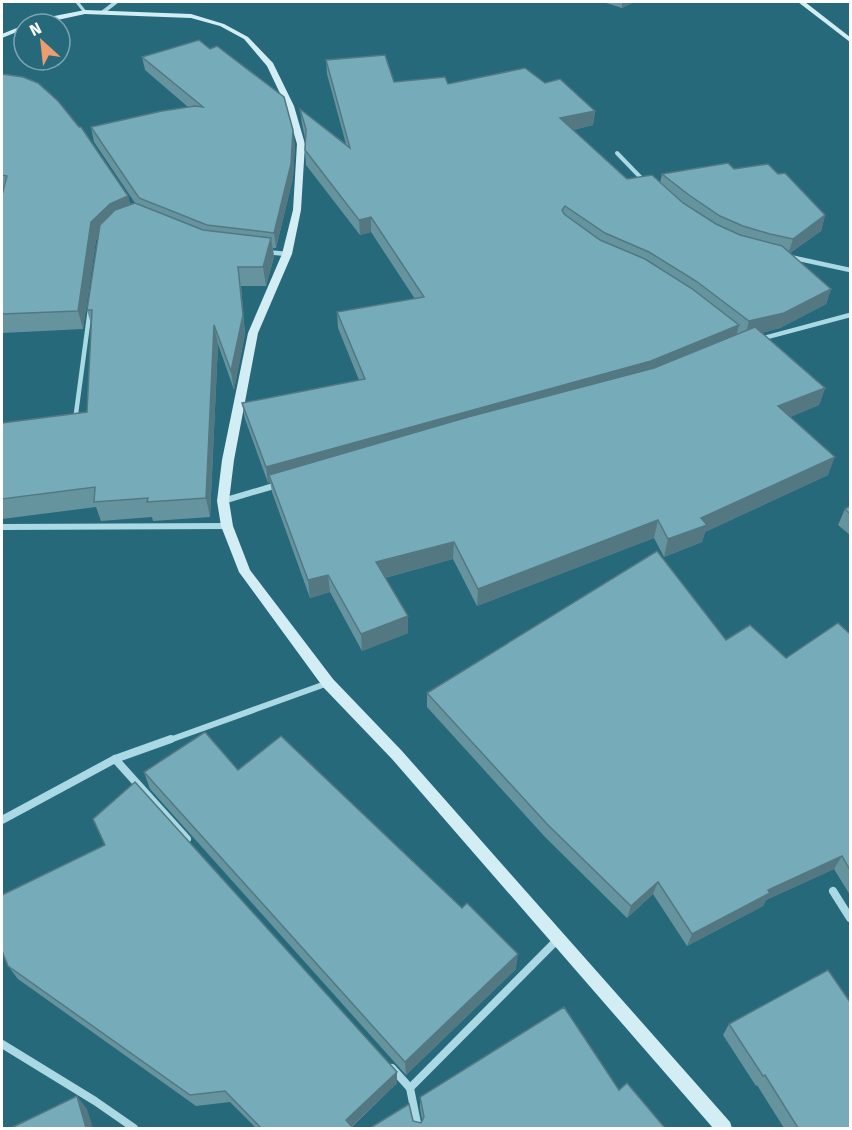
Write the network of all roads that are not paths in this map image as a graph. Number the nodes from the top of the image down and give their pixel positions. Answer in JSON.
{"nodes":[{"id":1,"x":77,"y":2,"type":"edge"},
{"id":2,"x":116,"y":2,"type":"edge"},
{"id":3,"x":801,"y":2,"type":"edge"},
{"id":4,"x":85,"y":12,"type":"junction"},
{"id":5,"x":103,"y":12,"type":"junction"},
{"id":6,"x":72,"y":14,"type":"edge"},
{"id":7,"x":850,"y":40,"type":"edge"},
{"id":8,"x":617,"y":153,"type":"dead end"},
{"id":9,"x":647,"y":184,"type":"edge"},
{"id":10,"x":264,"y":251,"type":"edge"},
{"id":11,"x":286,"y":254,"type":"junction"},
{"id":12,"x":786,"y":256,"type":"edge"},
{"id":13,"x":850,"y":270,"type":"edge"},
{"id":14,"x":92,"y":298,"type":"edge"},
{"id":15,"x":850,"y":315,"type":"edge"},
{"id":16,"x":755,"y":340,"type":"edge"},
{"id":17,"x":75,"y":424,"type":"edge"},
{"id":18,"x":289,"y":482,"type":"edge"},
{"id":19,"x":223,"y":501,"type":"junction"},
{"id":20,"x":227,"y":526,"type":"junction"},
{"id":21,"x":2,"y":527,"type":"edge"},
{"id":22,"x":328,"y":683,"type":"junction"},
{"id":23,"x":115,"y":759,"type":"junction"},
{"id":24,"x":2,"y":820,"type":"edge"},
{"id":25,"x":195,"y":848,"type":"edge"},
{"id":26,"x":832,"y":891,"type":"dead end"},
{"id":27,"x":850,"y":918,"type":"edge"},
{"id":28,"x":558,"y":939,"type":"junction"},
{"id":29,"x":2,"y":1044,"type":"edge"},
{"id":30,"x":386,"y":1062,"type":"edge"},
{"id":31,"x":410,"y":1088,"type":"junction"},
{"id":32,"x":134,"y":1128,"type":"edge"},
{"id":33,"x":418,"y":1128,"type":"edge"},
{"id":34,"x":724,"y":1128,"type":"edge"}],
"edges":[{"from":1,"to":4,"type":"lane"},
{"from":2,"to":5,"type":"street"},
{"from":3,"to":7,"type":"street"},
{"from":4,"to":5,"type":"street"},
{"from":4,"to":6,"type":"street"},
{"from":5,"to":11,"type":"street"},
{"from":8,"to":9,"type":"street"},
{"from":10,"to":11,"type":"street"},
{"from":11,"to":19,"type":"street"},
{"from":12,"to":13,"type":"street"},
{"from":14,"to":17,"type":"street"},
{"from":15,"to":16,"type":"street"},
{"from":18,"to":19,"type":"street"},
{"from":19,"to":20,"type":"street"},
{"from":20,"to":21,"type":"street"},
{"from":20,"to":22,"type":"street"},
{"from":22,"to":23,"type":"street"},
{"from":22,"to":28,"type":"street"},
{"from":23,"to":24,"type":"street"},
{"from":23,"to":25,"type":"street"},
{"from":26,"to":27,"type":"street"},
{"from":28,"to":31,"type":"street"},
{"from":28,"to":34,"type":"street"},
{"from":29,"to":32,"type":"street"},
{"from":30,"to":31,"type":"street"},
{"from":31,"to":33,"type":"street"}]}
